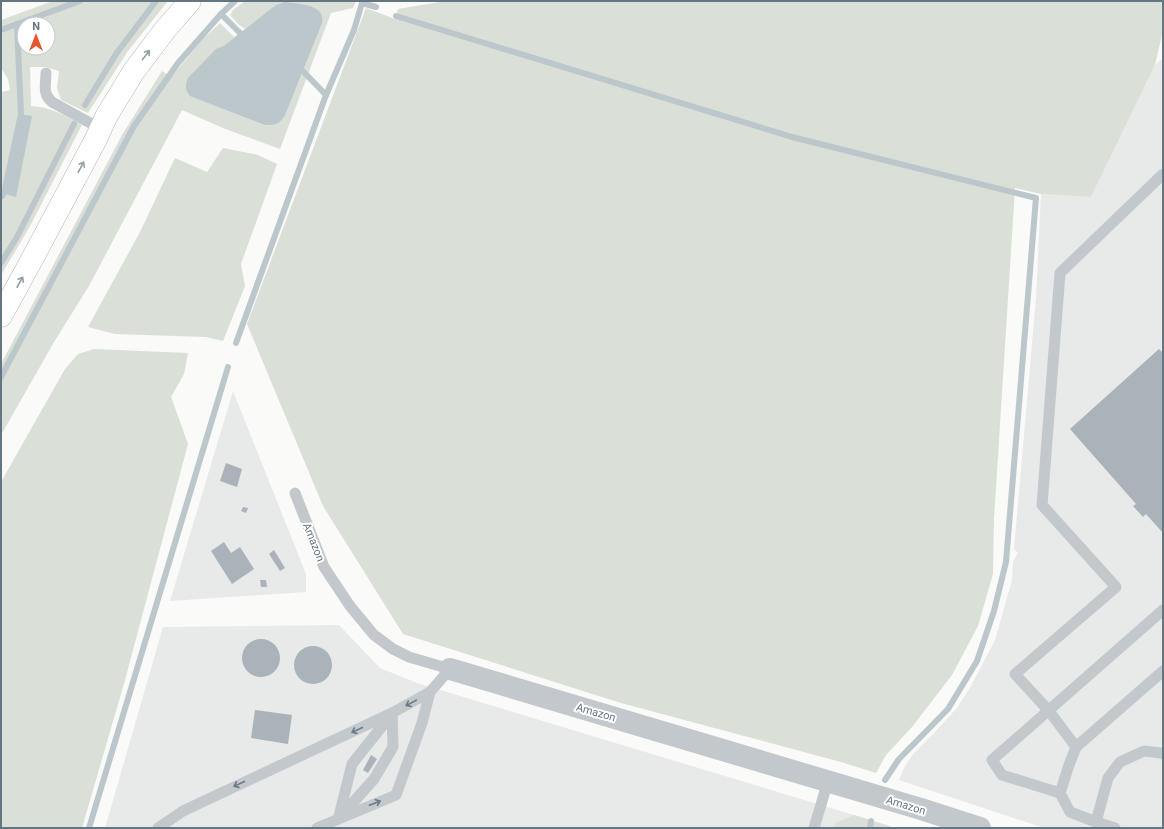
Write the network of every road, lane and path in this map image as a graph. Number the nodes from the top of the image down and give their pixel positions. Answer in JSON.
{"nodes":[{"id":1,"x":190,"y":1,"type":"edge"},
{"id":2,"x":46,"y":73,"type":"dead end"},
{"id":3,"x":101,"y":129,"type":"junction"},
{"id":4,"x":1163,"y":174,"type":"edge"},
{"id":5,"x":1,"y":316,"type":"edge"},
{"id":6,"x":295,"y":492,"type":"dead end"},
{"id":7,"x":1163,"y":610,"type":"edge"},
{"id":8,"x":450,"y":669,"type":"junction"},
{"id":9,"x":1163,"y":671,"type":"edge"},
{"id":10,"x":430,"y":692,"type":"junction"},
{"id":11,"x":1049,"y":711,"type":"junction"},
{"id":12,"x":392,"y":713,"type":"junction"},
{"id":13,"x":1076,"y":747,"type":"junction"},
{"id":14,"x":1163,"y":754,"type":"edge"},
{"id":15,"x":828,"y":781,"type":"junction"},
{"id":16,"x":1060,"y":793,"type":"junction"},
{"id":17,"x":339,"y":818,"type":"junction"},
{"id":18,"x":1096,"y":822,"type":"junction"},
{"id":19,"x":158,"y":828,"type":"edge"},
{"id":20,"x":317,"y":828,"type":"edge"},
{"id":21,"x":814,"y":828,"type":"edge"},
{"id":22,"x":980,"y":828,"type":"edge"},
{"id":23,"x":1115,"y":828,"type":"edge"}],
"edges":[{"from":3,"to":1,"type":"highway","one_way":true},
{"from":2,"to":3,"type":"lane"},
{"from":5,"to":3,"type":"highway","one_way":true},
{"from":4,"to":11,"type":"lane"},
{"from":6,"to":8,"type":"lane","name":"Amazon"},
{"from":7,"to":11,"type":"lane"},
{"from":8,"to":10,"type":"lane"},
{"from":8,"to":15,"type":"street","name":"Amazon"},
{"from":9,"to":13,"type":"lane"},
{"from":10,"to":12,"type":"lane","one_way":true},
{"from":17,"to":10,"type":"lane","one_way":true},
{"from":11,"to":13,"type":"lane"},
{"from":11,"to":16,"type":"lane"},
{"from":12,"to":17,"type":"lane"},
{"from":12,"to":17,"type":"lane"},
{"from":12,"to":19,"type":"lane","one_way":true},
{"from":13,"to":16,"type":"lane"},
{"from":14,"to":18,"type":"lane"},
{"from":15,"to":21,"type":"lane"},
{"from":15,"to":22,"type":"street","name":"Amazon"},
{"from":16,"to":18,"type":"lane"},
{"from":17,"to":20,"type":"lane"},
{"from":18,"to":23,"type":"lane"}]}
